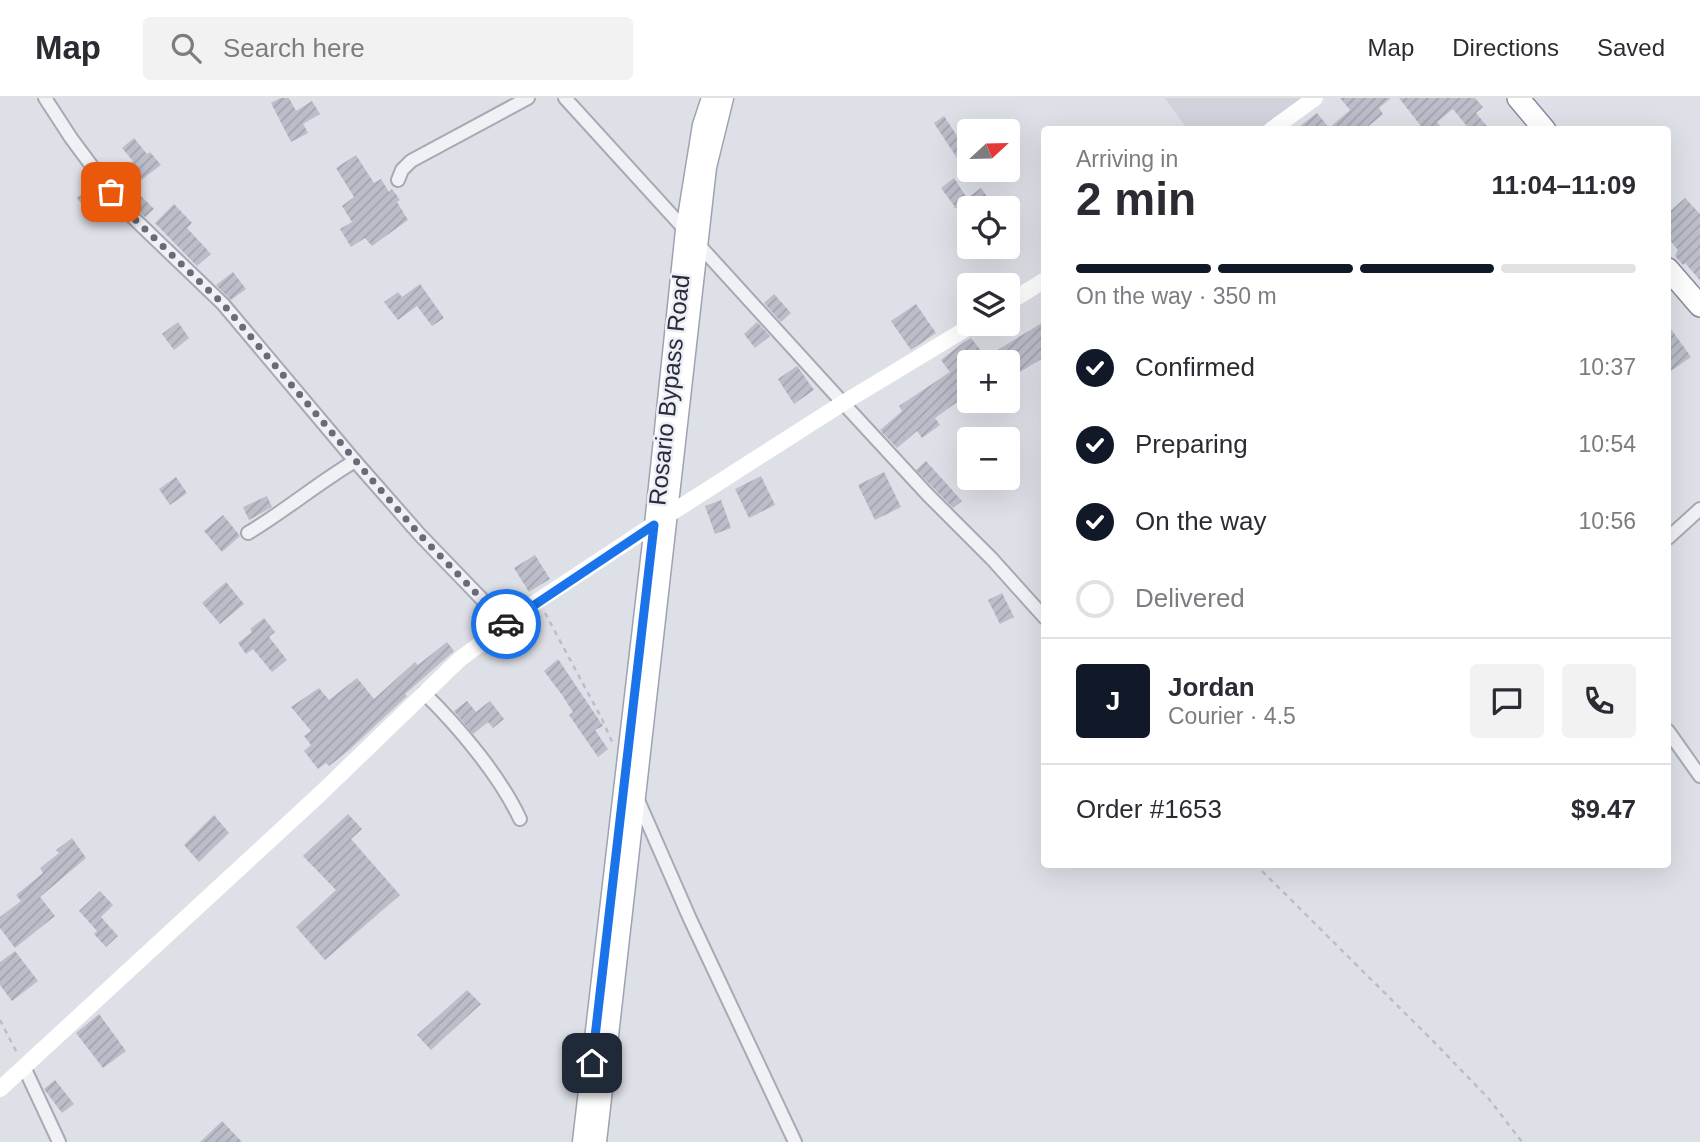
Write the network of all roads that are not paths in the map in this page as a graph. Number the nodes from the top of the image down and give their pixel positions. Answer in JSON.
{"nodes":[{"id":1,"x":45,"y":98,"type":"edge"},
{"id":2,"x":527,"y":98,"type":"edge"},
{"id":3,"x":565,"y":98,"type":"edge"},
{"id":4,"x":711,"y":98,"type":"edge"},
{"id":5,"x":724,"y":98,"type":"edge"},
{"id":6,"x":1315,"y":98,"type":"edge"},
{"id":7,"x":1518,"y":98,"type":"edge"},
{"id":8,"x":1276,"y":126,"type":"edge"},
{"id":9,"x":1542,"y":126,"type":"edge"},
{"id":10,"x":398,"y":180,"type":"dead end"},
{"id":11,"x":692,"y":236,"type":"junction"},
{"id":12,"x":1671,"y":272,"type":"edge"},
{"id":13,"x":1041,"y":282,"type":"edge"},
{"id":14,"x":1020,"y":296,"type":"edge"},
{"id":15,"x":1700,"y":306,"type":"edge"},
{"id":16,"x":957,"y":334,"type":"edge"},
{"id":17,"x":843,"y":403,"type":"junction"},
{"id":18,"x":355,"y":461,"type":"junction"},
{"id":19,"x":1700,"y":509,"type":"edge"},
{"id":20,"x":661,"y":520,"type":"junction"},
{"id":21,"x":248,"y":533,"type":"dead end"},
{"id":22,"x":1671,"y":535,"type":"edge"},
{"id":23,"x":1041,"y":614,"type":"edge"},
{"id":24,"x":506,"y":624,"type":"junction"},
{"id":25,"x":424,"y":693,"type":"junction"},
{"id":26,"x":1671,"y":735,"type":"edge"},
{"id":27,"x":1700,"y":775,"type":"edge"},
{"id":28,"x":636,"y":798,"type":"junction"},
{"id":29,"x":520,"y":819,"type":"dead end"},
{"id":30,"x":24,"y":1067,"type":"junction"},
{"id":31,"x":0,"y":1089,"type":"edge"},
{"id":32,"x":59,"y":1142,"type":"edge"},
{"id":33,"x":582,"y":1142,"type":"edge"},
{"id":34,"x":597,"y":1142,"type":"edge"},
{"id":35,"x":795,"y":1142,"type":"edge"}],
"edges":[{"from":1,"to":18,"type":"street"},
{"from":2,"to":10,"type":"street"},
{"from":3,"to":11,"type":"street"},
{"from":4,"to":11,"type":"main road","name":"Rosario Bypass Road"},
{"from":5,"to":11,"type":"main road","name":"Rosario Bypass Road"},
{"from":6,"to":8,"type":"street"},
{"from":7,"to":9,"type":"highway"},
{"from":11,"to":17,"type":"street"},
{"from":11,"to":20,"type":"main road","name":"Rosario Bypass Road"},
{"from":12,"to":15,"type":"highway"},
{"from":13,"to":14,"type":"street"},
{"from":16,"to":17,"type":"street"},
{"from":17,"to":20,"type":"street"},
{"from":17,"to":23,"type":"street"},
{"from":18,"to":21,"type":"street"},
{"from":18,"to":24,"type":"street"},
{"from":19,"to":22,"type":"street"},
{"from":20,"to":24,"type":"street"},
{"from":20,"to":28,"type":"main road","name":"Rosario Bypass Road"},
{"from":20,"to":33,"type":"main road","name":"Rosario Bypass Road"},
{"from":24,"to":25,"type":"street"},
{"from":25,"to":29,"type":"street"},
{"from":25,"to":30,"type":"street"},
{"from":26,"to":27,"type":"street"},
{"from":28,"to":34,"type":"main road","name":"Rosario Bypass Road"},
{"from":28,"to":35,"type":"street"},
{"from":30,"to":31,"type":"street"},
{"from":30,"to":32,"type":"street"}]}
